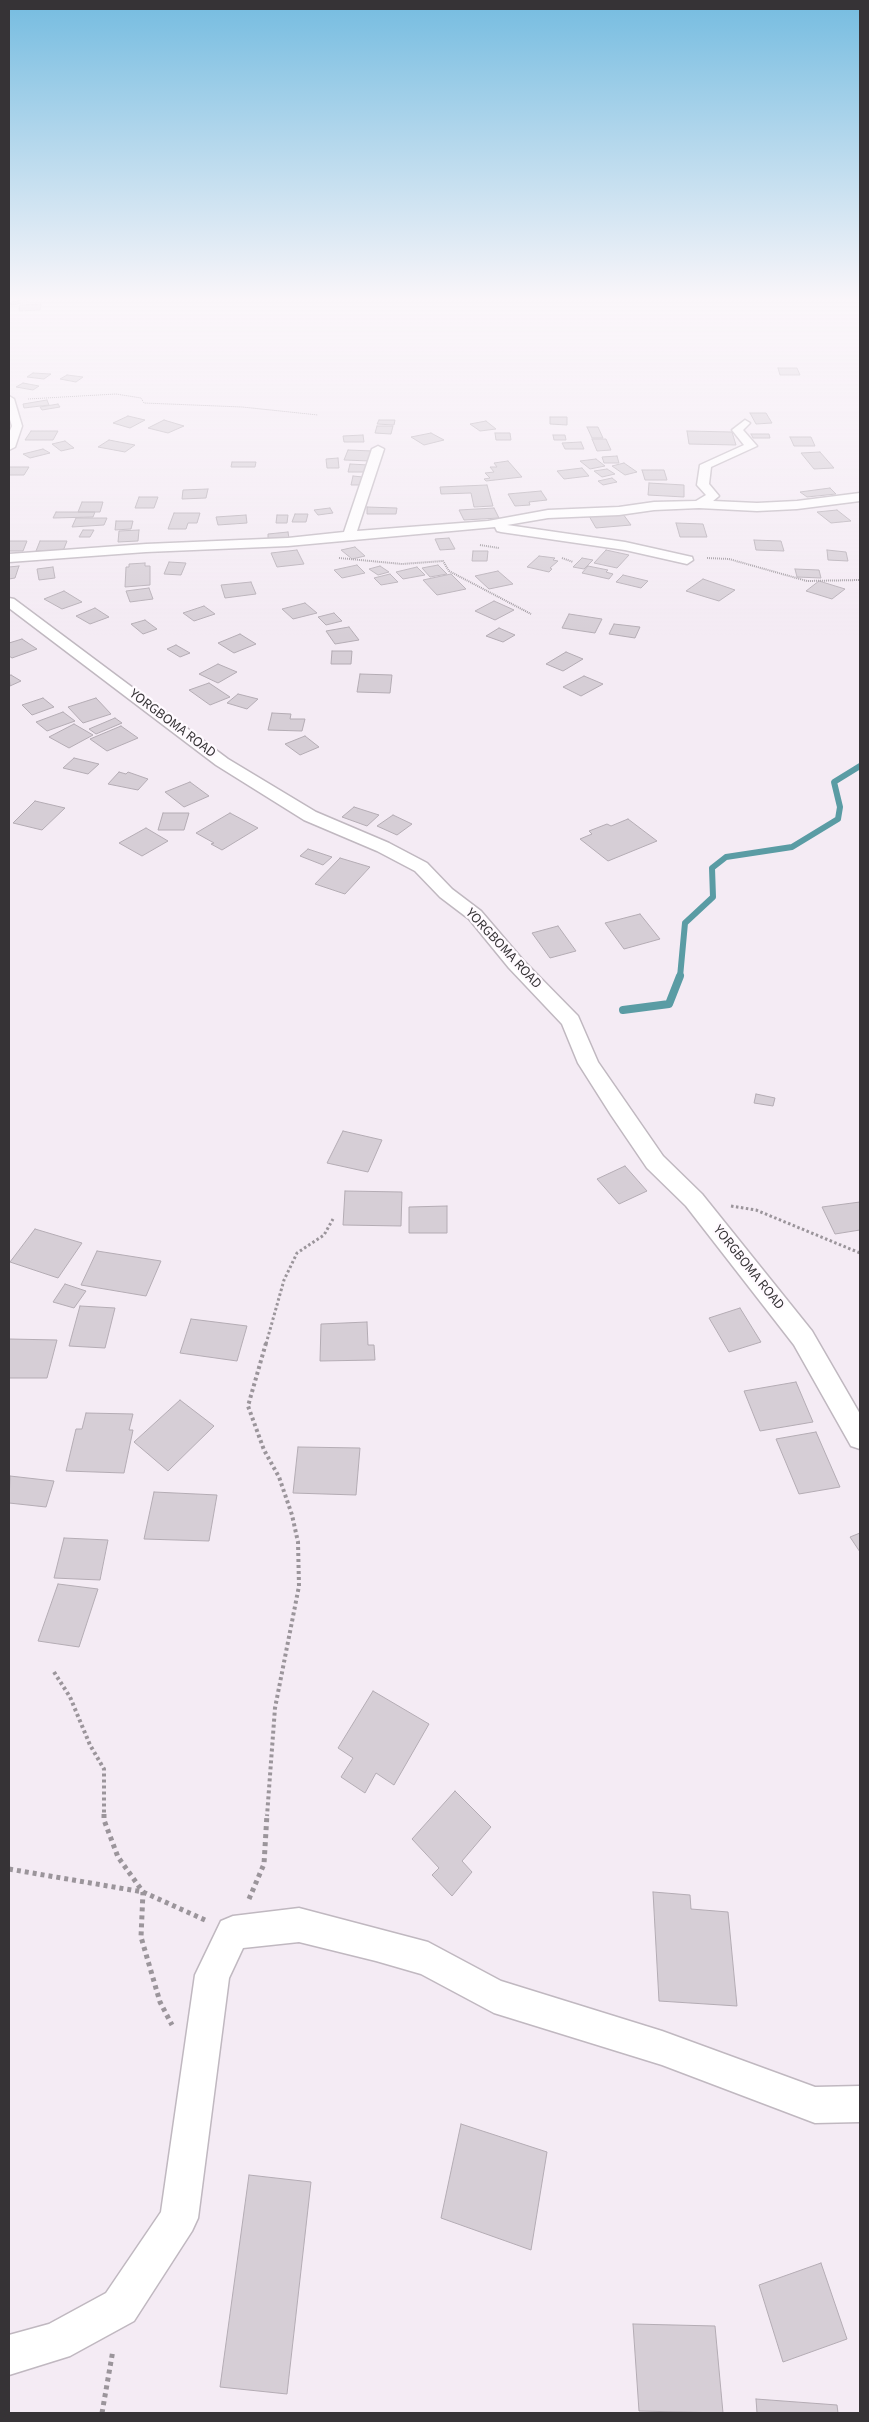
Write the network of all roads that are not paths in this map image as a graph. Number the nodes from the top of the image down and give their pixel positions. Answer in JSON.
{"nodes":[{"id":1,"x":12,"y":411,"type":"edge"},
{"id":2,"x":745,"y":422,"type":"dead end"},
{"id":3,"x":9,"y":446,"type":"edge"},
{"id":4,"x":378,"y":449,"type":"dead end"},
{"id":5,"x":860,"y":497,"type":"edge"},
{"id":6,"x":699,"y":504,"type":"junction"},
{"id":7,"x":488,"y":526,"type":"junction"},
{"id":8,"x":349,"y":534,"type":"junction"},
{"id":9,"x":9,"y":558,"type":"edge"},
{"id":10,"x":687,"y":560,"type":"road end"},
{"id":11,"x":9,"y":602,"type":"edge"},
{"id":12,"x":860,"y":1438,"type":"edge"},
{"id":13,"x":860,"y":2104,"type":"edge"},
{"id":14,"x":9,"y":2355,"type":"edge"}],
"edges":[{"from":1,"to":3,"type":"street"},
{"from":2,"to":6,"type":"street"},
{"from":4,"to":8,"type":"street"},
{"from":5,"to":6,"type":"street"},
{"from":6,"to":7,"type":"street"},
{"from":7,"to":8,"type":"street"},
{"from":7,"to":10,"type":"street"},
{"from":8,"to":9,"type":"street"},
{"from":11,"to":12,"type":"street","name":"YORGBOMA ROAD"},
{"from":13,"to":14,"type":"street"}]}
